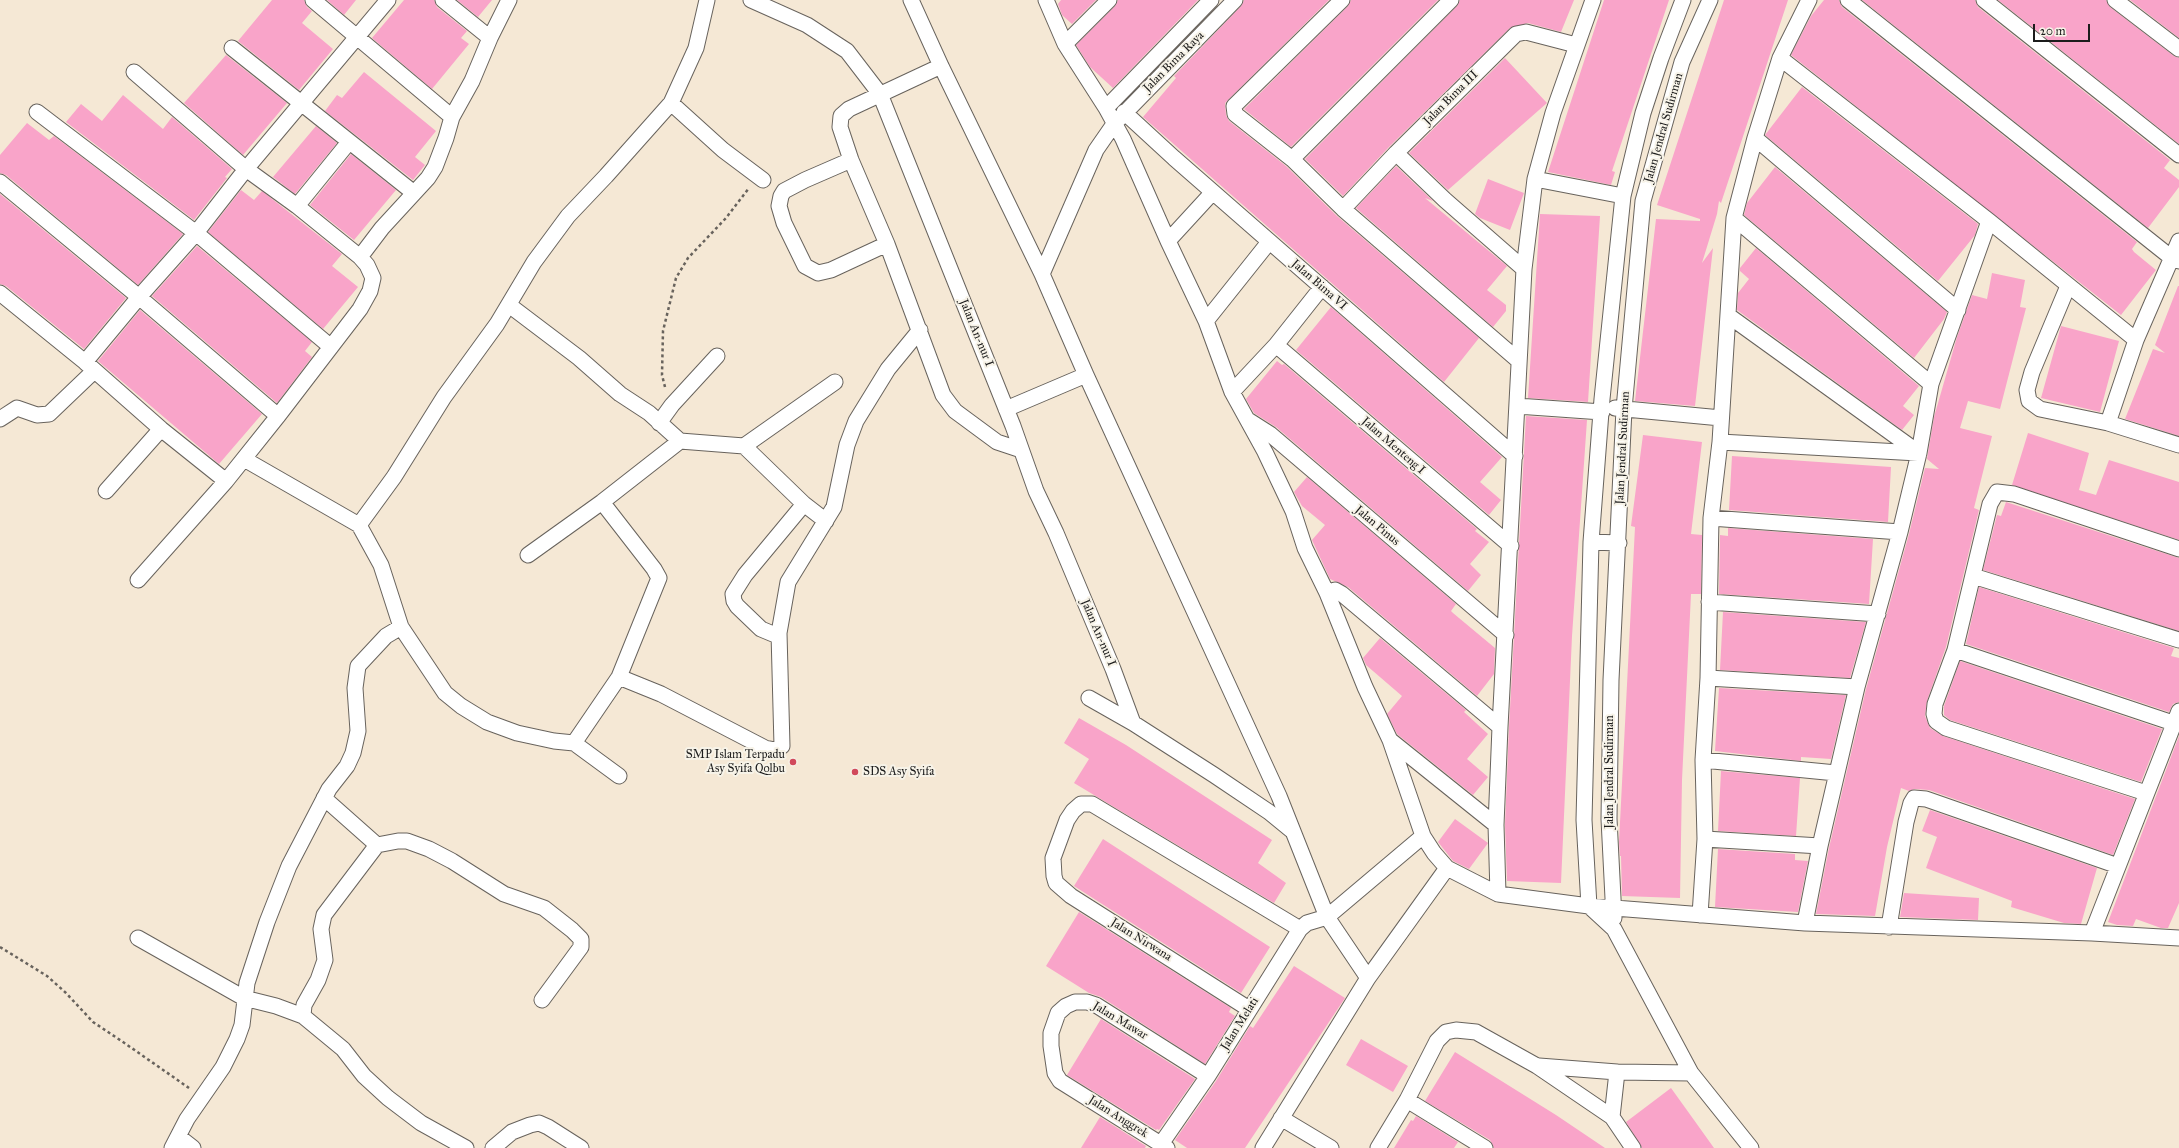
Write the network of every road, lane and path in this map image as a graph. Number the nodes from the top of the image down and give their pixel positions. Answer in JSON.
{"nodes":[{"id":1,"x":312,"y":0,"type":"edge"},
{"id":2,"x":388,"y":0,"type":"edge"},
{"id":3,"x":443,"y":0,"type":"edge"},
{"id":4,"x":509,"y":0,"type":"edge"},
{"id":5,"x":707,"y":0,"type":"edge"},
{"id":6,"x":751,"y":0,"type":"edge"},
{"id":7,"x":911,"y":0,"type":"edge"},
{"id":8,"x":1046,"y":0,"type":"edge"},
{"id":9,"x":1109,"y":0,"type":"edge"},
{"id":10,"x":1211,"y":0,"type":"edge"},
{"id":11,"x":1235,"y":0,"type":"edge"},
{"id":12,"x":1342,"y":0,"type":"edge"},
{"id":13,"x":1451,"y":0,"type":"edge"},
{"id":14,"x":1593,"y":0,"type":"edge"},
{"id":15,"x":1683,"y":0,"type":"edge"},
{"id":16,"x":1710,"y":0,"type":"edge"},
{"id":17,"x":1809,"y":0,"type":"edge"},
{"id":18,"x":1848,"y":0,"type":"edge"},
{"id":19,"x":1984,"y":0,"type":"edge"},
{"id":20,"x":2115,"y":0,"type":"edge"},
{"id":21,"x":355,"y":38,"type":"junction"},
{"id":22,"x":490,"y":38,"type":"junction"},
{"id":23,"x":1065,"y":44,"type":"junction"},
{"id":24,"x":1576,"y":45,"type":"junction"},
{"id":25,"x":232,"y":48,"type":"dead end"},
{"id":26,"x":2179,"y":49,"type":"edge"},
{"id":27,"x":1780,"y":58,"type":"junction"},
{"id":28,"x":941,"y":66,"type":"junction"},
{"id":29,"x":134,"y":72,"type":"dead end"},
{"id":30,"x":880,"y":94,"type":"junction"},
{"id":31,"x":302,"y":102,"type":"junction"},
{"id":32,"x":670,"y":103,"type":"junction"},
{"id":33,"x":1106,"y":108,"type":"junction"},
{"id":34,"x":37,"y":112,"type":"dead end"},
{"id":35,"x":1124,"y":112,"type":"junction"},
{"id":36,"x":452,"y":117,"type":"junction"},
{"id":37,"x":1114,"y":124,"type":"junction"},
{"id":38,"x":1755,"y":138,"type":"junction"},
{"id":39,"x":349,"y":142,"type":"junction"},
{"id":40,"x":1396,"y":153,"type":"junction"},
{"id":41,"x":2179,"y":155,"type":"edge"},
{"id":42,"x":1292,"y":159,"type":"junction"},
{"id":43,"x":851,"y":160,"type":"junction"},
{"id":44,"x":246,"y":169,"type":"junction"},
{"id":45,"x":1534,"y":179,"type":"junction"},
{"id":46,"x":763,"y":180,"type":"joint"},
{"id":47,"x":0,"y":182,"type":"edge"},
{"id":48,"x":1213,"y":192,"type":"junction"},
{"id":49,"x":414,"y":193,"type":"junction"},
{"id":50,"x":1623,"y":196,"type":"junction"},
{"id":51,"x":297,"y":206,"type":"junction"},
{"id":52,"x":1343,"y":209,"type":"junction"},
{"id":53,"x":1734,"y":218,"type":"junction"},
{"id":54,"x":1989,"y":221,"type":"junction"},
{"id":55,"x":196,"y":233,"type":"junction"},
{"id":56,"x":2179,"y":241,"type":"edge"},
{"id":57,"x":1168,"y":242,"type":"junction"},
{"id":58,"x":1270,"y":242,"type":"junction"},
{"id":59,"x":887,"y":244,"type":"junction"},
{"id":60,"x":360,"y":258,"type":"junction"},
{"id":61,"x":2176,"y":260,"type":"edge"},
{"id":62,"x":1524,"y":269,"type":"junction"},
{"id":63,"x":1042,"y":274,"type":"junction"},
{"id":64,"x":2068,"y":286,"type":"junction"},
{"id":65,"x":1322,"y":287,"type":"junction"},
{"id":66,"x":0,"y":293,"type":"edge"},
{"id":67,"x":139,"y":297,"type":"junction"},
{"id":68,"x":509,"y":305,"type":"junction"},
{"id":69,"x":1958,"y":310,"type":"junction"},
{"id":70,"x":1729,"y":316,"type":"junction"},
{"id":71,"x":1206,"y":321,"type":"junction"},
{"id":72,"x":920,"y":330,"type":"junction"},
{"id":73,"x":2136,"y":340,"type":"junction"},
{"id":74,"x":1276,"y":345,"type":"junction"},
{"id":75,"x":331,"y":347,"type":"junction"},
{"id":76,"x":717,"y":356,"type":"dead end"},
{"id":77,"x":1519,"y":361,"type":"junction"},
{"id":78,"x":90,"y":366,"type":"junction"},
{"id":79,"x":1086,"y":375,"type":"junction"},
{"id":80,"x":835,"y":382,"type":"dead end"},
{"id":81,"x":1931,"y":384,"type":"junction"},
{"id":82,"x":1232,"y":392,"type":"junction"},
{"id":83,"x":672,"y":405,"type":"junction"},
{"id":84,"x":1517,"y":406,"type":"junction"},
{"id":85,"x":1006,"y":408,"type":"junction"},
{"id":86,"x":1602,"y":409,"type":"junction"},
{"id":87,"x":1624,"y":409,"type":"junction"},
{"id":88,"x":278,"y":416,"type":"junction"},
{"id":89,"x":1722,"y":418,"type":"junction"},
{"id":90,"x":0,"y":419,"type":"edge"},
{"id":91,"x":1247,"y":420,"type":"junction"},
{"id":92,"x":659,"y":423,"type":"junction"},
{"id":93,"x":2108,"y":423,"type":"junction"},
{"id":94,"x":161,"y":429,"type":"junction"},
{"id":95,"x":680,"y":441,"type":"junction"},
{"id":96,"x":1720,"y":442,"type":"junction"},
{"id":97,"x":2179,"y":444,"type":"edge"},
{"id":98,"x":744,"y":446,"type":"junction"},
{"id":99,"x":1021,"y":450,"type":"junction"},
{"id":100,"x":1919,"y":453,"type":"junction"},
{"id":101,"x":1515,"y":456,"type":"junction"},
{"id":102,"x":244,"y":459,"type":"junction"},
{"id":103,"x":226,"y":481,"type":"junction"},
{"id":104,"x":106,"y":491,"type":"dead end"},
{"id":105,"x":602,"y":502,"type":"junction"},
{"id":106,"x":804,"y":504,"type":"junction"},
{"id":107,"x":1711,"y":518,"type":"junction"},
{"id":108,"x":826,"y":521,"type":"junction"},
{"id":109,"x":359,"y":525,"type":"junction"},
{"id":110,"x":1900,"y":532,"type":"junction"},
{"id":111,"x":1591,"y":542,"type":"junction"},
{"id":112,"x":1619,"y":543,"type":"junction"},
{"id":113,"x":1511,"y":546,"type":"junction"},
{"id":114,"x":2179,"y":549,"type":"edge"},
{"id":115,"x":528,"y":555,"type":"dead end"},
{"id":116,"x":1973,"y":576,"type":"junction"},
{"id":117,"x":138,"y":580,"type":"dead end"},
{"id":118,"x":1328,"y":594,"type":"junction"},
{"id":119,"x":1709,"y":602,"type":"junction"},
{"id":120,"x":1878,"y":614,"type":"junction"},
{"id":121,"x":401,"y":627,"type":"junction"},
{"id":122,"x":779,"y":633,"type":"junction"},
{"id":123,"x":1506,"y":635,"type":"junction"},
{"id":124,"x":2179,"y":640,"type":"edge"},
{"id":125,"x":1955,"y":650,"type":"junction"},
{"id":126,"x":618,"y":677,"type":"junction"},
{"id":127,"x":1708,"y":678,"type":"junction"},
{"id":128,"x":1857,"y":687,"type":"junction"},
{"id":129,"x":1089,"y":698,"type":"dead end"},
{"id":130,"x":2176,"y":717,"type":"edge"},
{"id":131,"x":1133,"y":723,"type":"junction"},
{"id":132,"x":1500,"y":727,"type":"junction"},
{"id":133,"x":1390,"y":740,"type":"junction"},
{"id":134,"x":574,"y":743,"type":"junction"},
{"id":135,"x":1703,"y":760,"type":"junction"},
{"id":136,"x":1836,"y":773,"type":"junction"},
{"id":137,"x":620,"y":776,"type":"dead end"},
{"id":138,"x":2146,"y":793,"type":"junction"},
{"id":139,"x":324,"y":798,"type":"junction"},
{"id":140,"x":1496,"y":825,"type":"junction"},
{"id":141,"x":1293,"y":831,"type":"junction"},
{"id":142,"x":1423,"y":836,"type":"junction"},
{"id":143,"x":1705,"y":839,"type":"junction"},
{"id":144,"x":377,"y":845,"type":"junction"},
{"id":145,"x":1820,"y":846,"type":"junction"},
{"id":146,"x":2118,"y":866,"type":"junction"},
{"id":147,"x":1447,"y":868,"type":"junction"},
{"id":148,"x":1498,"y":894,"type":"junction"},
{"id":149,"x":1589,"y":906,"type":"junction"},
{"id":150,"x":1614,"y":908,"type":"junction"},
{"id":151,"x":1700,"y":915,"type":"junction"},
{"id":152,"x":1327,"y":917,"type":"junction"},
{"id":153,"x":1805,"y":923,"type":"junction"},
{"id":154,"x":1889,"y":928,"type":"junction"},
{"id":155,"x":1300,"y":929,"type":"junction"},
{"id":156,"x":1614,"y":929,"type":"junction"},
{"id":157,"x":2092,"y":933,"type":"junction"},
{"id":158,"x":2179,"y":937,"type":"edge"},
{"id":159,"x":138,"y":938,"type":"dead end"},
{"id":160,"x":0,"y":947,"type":"edge"},
{"id":161,"x":1368,"y":978,"type":"junction"},
{"id":162,"x":244,"y":998,"type":"junction"},
{"id":163,"x":542,"y":1000,"type":"dead end"},
{"id":164,"x":1249,"y":1009,"type":"junction"},
{"id":165,"x":303,"y":1016,"type":"junction"},
{"id":166,"x":1537,"y":1066,"type":"junction"},
{"id":167,"x":1617,"y":1072,"type":"junction"},
{"id":168,"x":1691,"y":1073,"type":"junction"},
{"id":169,"x":1208,"y":1076,"type":"junction"},
{"id":170,"x":1068,"y":1086,"type":"joint"},
{"id":171,"x":201,"y":1097,"type":"junction"},
{"id":172,"x":1407,"y":1100,"type":"junction"},
{"id":173,"x":1612,"y":1117,"type":"junction"},
{"id":174,"x":1281,"y":1118,"type":"junction"},
{"id":175,"x":176,"y":1143,"type":"edge"},
{"id":176,"x":1164,"y":1146,"type":"edge"},
{"id":177,"x":193,"y":1148,"type":"edge"},
{"id":178,"x":466,"y":1148,"type":"edge"},
{"id":179,"x":493,"y":1148,"type":"edge"},
{"id":180,"x":581,"y":1148,"type":"edge"},
{"id":181,"x":1263,"y":1148,"type":"edge"},
{"id":182,"x":1331,"y":1148,"type":"edge"},
{"id":183,"x":1378,"y":1148,"type":"edge"},
{"id":184,"x":1485,"y":1148,"type":"edge"},
{"id":185,"x":1633,"y":1148,"type":"edge"},
{"id":186,"x":1751,"y":1148,"type":"edge"}],
"edges":[{"from":1,"to":21,"type":"street"},
{"from":2,"to":21,"type":"street"},
{"from":3,"to":22,"type":"street"},
{"from":4,"to":22,"type":"street"},
{"from":5,"to":32,"type":"street"},
{"from":6,"to":30,"type":"street","name":"Jalan An-nur I"},
{"from":7,"to":28,"type":"street"},
{"from":8,"to":23,"type":"street"},
{"from":9,"to":23,"type":"street"},
{"from":10,"to":33,"type":"street","name":"Jalan Bima Raya"},
{"from":11,"to":35,"type":"street","name":"Jalan Bima Raya"},
{"from":12,"to":42,"type":"street"},
{"from":13,"to":42,"type":"street"},
{"from":14,"to":24,"type":"street"},
{"from":15,"to":50,"type":"street","name":"Jalan Jendral Sudirman"},
{"from":16,"to":87,"type":"street","name":"Jalan Jendral Sudirman"},
{"from":17,"to":27,"type":"street"},
{"from":18,"to":61,"type":"street"},
{"from":19,"to":41,"type":"street"},
{"from":20,"to":26,"type":"street"},
{"from":21,"to":31,"type":"street"},
{"from":21,"to":36,"type":"street"},
{"from":22,"to":36,"type":"street"},
{"from":23,"to":33,"type":"street"},
{"from":24,"to":40,"type":"street","name":"Jalan Bima III"},
{"from":24,"to":45,"type":"street"},
{"from":25,"to":31,"type":"street"},
{"from":27,"to":38,"type":"street"},
{"from":27,"to":54,"type":"street"},
{"from":28,"to":30,"type":"street"},
{"from":28,"to":63,"type":"street"},
{"from":29,"to":44,"type":"street"},
{"from":30,"to":43,"type":"street"},
{"from":30,"to":85,"type":"street","name":"Jalan An-nur I"},
{"from":31,"to":39,"type":"street"},
{"from":31,"to":44,"type":"street"},
{"from":32,"to":46,"type":"street"},
{"from":32,"to":68,"type":"street"},
{"from":33,"to":37,"type":"street"},
{"from":34,"to":55,"type":"street"},
{"from":35,"to":37,"type":"street","name":"Jalan Bima Raya"},
{"from":35,"to":48,"type":"street","name":"Jalan Bima VI"},
{"from":36,"to":49,"type":"street"},
{"from":37,"to":57,"type":"street"},
{"from":37,"to":63,"type":"street","name":"Jalan Bima Raya"},
{"from":38,"to":53,"type":"street"},
{"from":38,"to":69,"type":"street"},
{"from":39,"to":49,"type":"street"},
{"from":39,"to":51,"type":"street"},
{"from":40,"to":52,"type":"street","name":"Jalan Bima III"},
{"from":40,"to":62,"type":"street"},
{"from":42,"to":52,"type":"street"},
{"from":43,"to":59,"type":"street"},
{"from":43,"to":59,"type":"street"},
{"from":44,"to":51,"type":"street"},
{"from":44,"to":55,"type":"street"},
{"from":45,"to":50,"type":"street"},
{"from":45,"to":62,"type":"street"},
{"from":46,"to":83,"type":"path"},
{"from":47,"to":67,"type":"street"},
{"from":48,"to":57,"type":"street"},
{"from":48,"to":58,"type":"street","name":"Jalan Bima VI"},
{"from":49,"to":60,"type":"street"},
{"from":50,"to":86,"type":"street","name":"Jalan Jendral Sudirman"},
{"from":51,"to":60,"type":"street"},
{"from":52,"to":77,"type":"street"},
{"from":53,"to":70,"type":"street"},
{"from":53,"to":81,"type":"street"},
{"from":54,"to":64,"type":"street"},
{"from":54,"to":69,"type":"street"},
{"from":55,"to":67,"type":"street"},
{"from":55,"to":75,"type":"street"},
{"from":56,"to":61,"type":"street"},
{"from":57,"to":71,"type":"street"},
{"from":58,"to":65,"type":"street","name":"Jalan Bima VI"},
{"from":58,"to":71,"type":"street"},
{"from":59,"to":72,"type":"street"},
{"from":60,"to":75,"type":"street"},
{"from":61,"to":73,"type":"street"},
{"from":62,"to":77,"type":"street"},
{"from":63,"to":79,"type":"street"},
{"from":64,"to":73,"type":"street"},
{"from":64,"to":93,"type":"street"},
{"from":65,"to":74,"type":"street"},
{"from":65,"to":101,"type":"street","name":"Jalan Bima VI"},
{"from":66,"to":78,"type":"street"},
{"from":67,"to":78,"type":"street"},
{"from":67,"to":88,"type":"street"},
{"from":68,"to":92,"type":"street"},
{"from":68,"to":109,"type":"street"},
{"from":69,"to":81,"type":"street"},
{"from":70,"to":89,"type":"street"},
{"from":70,"to":100,"type":"street"},
{"from":71,"to":82,"type":"street"},
{"from":72,"to":99,"type":"street"},
{"from":72,"to":108,"type":"street"},
{"from":73,"to":93,"type":"street"},
{"from":74,"to":82,"type":"street"},
{"from":74,"to":113,"type":"street","name":"Jalan Menteng I"},
{"from":75,"to":88,"type":"street"},
{"from":76,"to":83,"type":"street"},
{"from":77,"to":84,"type":"street"},
{"from":78,"to":90,"type":"street"},
{"from":78,"to":94,"type":"street"},
{"from":79,"to":85,"type":"street"},
{"from":79,"to":141,"type":"street"},
{"from":80,"to":98,"type":"street"},
{"from":81,"to":100,"type":"street"},
{"from":82,"to":91,"type":"street"},
{"from":83,"to":92,"type":"street"},
{"from":84,"to":86,"type":"street"},
{"from":84,"to":101,"type":"street"},
{"from":85,"to":99,"type":"street","name":"Jalan An-nur I"},
{"from":86,"to":87,"type":"street"},
{"from":86,"to":111,"type":"street","name":"Jalan Jendral Sudirman"},
{"from":87,"to":89,"type":"street"},
{"from":87,"to":112,"type":"street","name":"Jalan Jendral Sudirman"},
{"from":88,"to":102,"type":"street"},
{"from":89,"to":96,"type":"street"},
{"from":91,"to":118,"type":"street"},
{"from":91,"to":123,"type":"street","name":"Jalan Pinus"},
{"from":92,"to":95,"type":"street"},
{"from":93,"to":97,"type":"street"},
{"from":94,"to":103,"type":"street"},
{"from":94,"to":104,"type":"street"},
{"from":95,"to":98,"type":"street"},
{"from":95,"to":105,"type":"street"},
{"from":96,"to":100,"type":"street"},
{"from":96,"to":107,"type":"street"},
{"from":98,"to":106,"type":"street"},
{"from":99,"to":131,"type":"street","name":"Jalan An-nur I"},
{"from":100,"to":110,"type":"street"},
{"from":101,"to":113,"type":"street"},
{"from":102,"to":103,"type":"street"},
{"from":102,"to":109,"type":"street"},
{"from":103,"to":117,"type":"street"},
{"from":105,"to":115,"type":"street"},
{"from":105,"to":126,"type":"street"},
{"from":106,"to":108,"type":"street"},
{"from":106,"to":122,"type":"street"},
{"from":107,"to":110,"type":"street"},
{"from":107,"to":119,"type":"street"},
{"from":108,"to":122,"type":"street"},
{"from":109,"to":121,"type":"street"},
{"from":110,"to":120,"type":"street"},
{"from":111,"to":112,"type":"street"},
{"from":111,"to":149,"type":"street","name":"Jalan Jendral Sudirman"},
{"from":112,"to":150,"type":"street","name":"Jalan Jendral Sudirman"},
{"from":113,"to":123,"type":"street"},
{"from":114,"to":116,"type":"street"},
{"from":116,"to":124,"type":"street"},
{"from":116,"to":125,"type":"street"},
{"from":118,"to":132,"type":"street"},
{"from":118,"to":133,"type":"street"},
{"from":119,"to":120,"type":"street"},
{"from":119,"to":127,"type":"street"},
{"from":120,"to":128,"type":"street"},
{"from":121,"to":134,"type":"street"},
{"from":121,"to":139,"type":"street"},
{"from":122,"to":126,"type":"street"},
{"from":123,"to":132,"type":"street"},
{"from":125,"to":130,"type":"street"},
{"from":125,"to":138,"type":"street"},
{"from":126,"to":134,"type":"street"},
{"from":127,"to":128,"type":"street"},
{"from":127,"to":135,"type":"street"},
{"from":128,"to":136,"type":"street"},
{"from":129,"to":131,"type":"street"},
{"from":130,"to":138,"type":"street"},
{"from":131,"to":141,"type":"street"},
{"from":132,"to":140,"type":"street"},
{"from":133,"to":140,"type":"street"},
{"from":133,"to":142,"type":"street"},
{"from":134,"to":137,"type":"street"},
{"from":135,"to":136,"type":"street"},
{"from":135,"to":143,"type":"street"},
{"from":136,"to":145,"type":"street"},
{"from":138,"to":146,"type":"street"},
{"from":139,"to":144,"type":"street"},
{"from":139,"to":162,"type":"street"},
{"from":140,"to":148,"type":"street"},
{"from":141,"to":152,"type":"street"},
{"from":142,"to":147,"type":"street"},
{"from":142,"to":152,"type":"street"},
{"from":143,"to":145,"type":"street"},
{"from":143,"to":151,"type":"street"},
{"from":144,"to":163,"type":"street"},
{"from":144,"to":165,"type":"street"},
{"from":145,"to":153,"type":"street"},
{"from":146,"to":154,"type":"street"},
{"from":146,"to":157,"type":"street"},
{"from":147,"to":148,"type":"street"},
{"from":147,"to":161,"type":"street"},
{"from":148,"to":149,"type":"street"},
{"from":149,"to":150,"type":"street"},
{"from":149,"to":156,"type":"street"},
{"from":150,"to":151,"type":"street"},
{"from":150,"to":156,"type":"street","name":"Jalan Jendral Sudirman"},
{"from":151,"to":153,"type":"street"},
{"from":152,"to":155,"type":"street","name":"Jalan Melati"},
{"from":152,"to":161,"type":"street"},
{"from":153,"to":154,"type":"street"},
{"from":154,"to":157,"type":"street"},
{"from":155,"to":164,"type":"street","name":"Jalan Melati"},
{"from":155,"to":164,"type":"street","name":"Jalan Nirwana"},
{"from":156,"to":168,"type":"street"},
{"from":157,"to":158,"type":"street"},
{"from":159,"to":162,"type":"street"},
{"from":160,"to":171,"type":"path"},
{"from":161,"to":174,"type":"street"},
{"from":162,"to":165,"type":"street"},
{"from":162,"to":171,"type":"street"},
{"from":164,"to":169,"type":"street","name":"Jalan Melati"},
{"from":165,"to":178,"type":"street"},
{"from":166,"to":167,"type":"street"},
{"from":166,"to":172,"type":"street"},
{"from":166,"to":173,"type":"street"},
{"from":167,"to":168,"type":"street"},
{"from":167,"to":173,"type":"street"},
{"from":168,"to":186,"type":"street"},
{"from":169,"to":170,"type":"street","name":"Jalan Mawar"},
{"from":169,"to":176,"type":"street","name":"Jalan Melati"},
{"from":170,"to":176,"type":"street","name":"Jalan Anggrek"},
{"from":171,"to":175,"type":"street"},
{"from":172,"to":183,"type":"street"},
{"from":172,"to":184,"type":"street"},
{"from":173,"to":185,"type":"street"},
{"from":174,"to":181,"type":"street"},
{"from":174,"to":182,"type":"street"},
{"from":175,"to":177,"type":"street"},
{"from":179,"to":180,"type":"street"}]}
